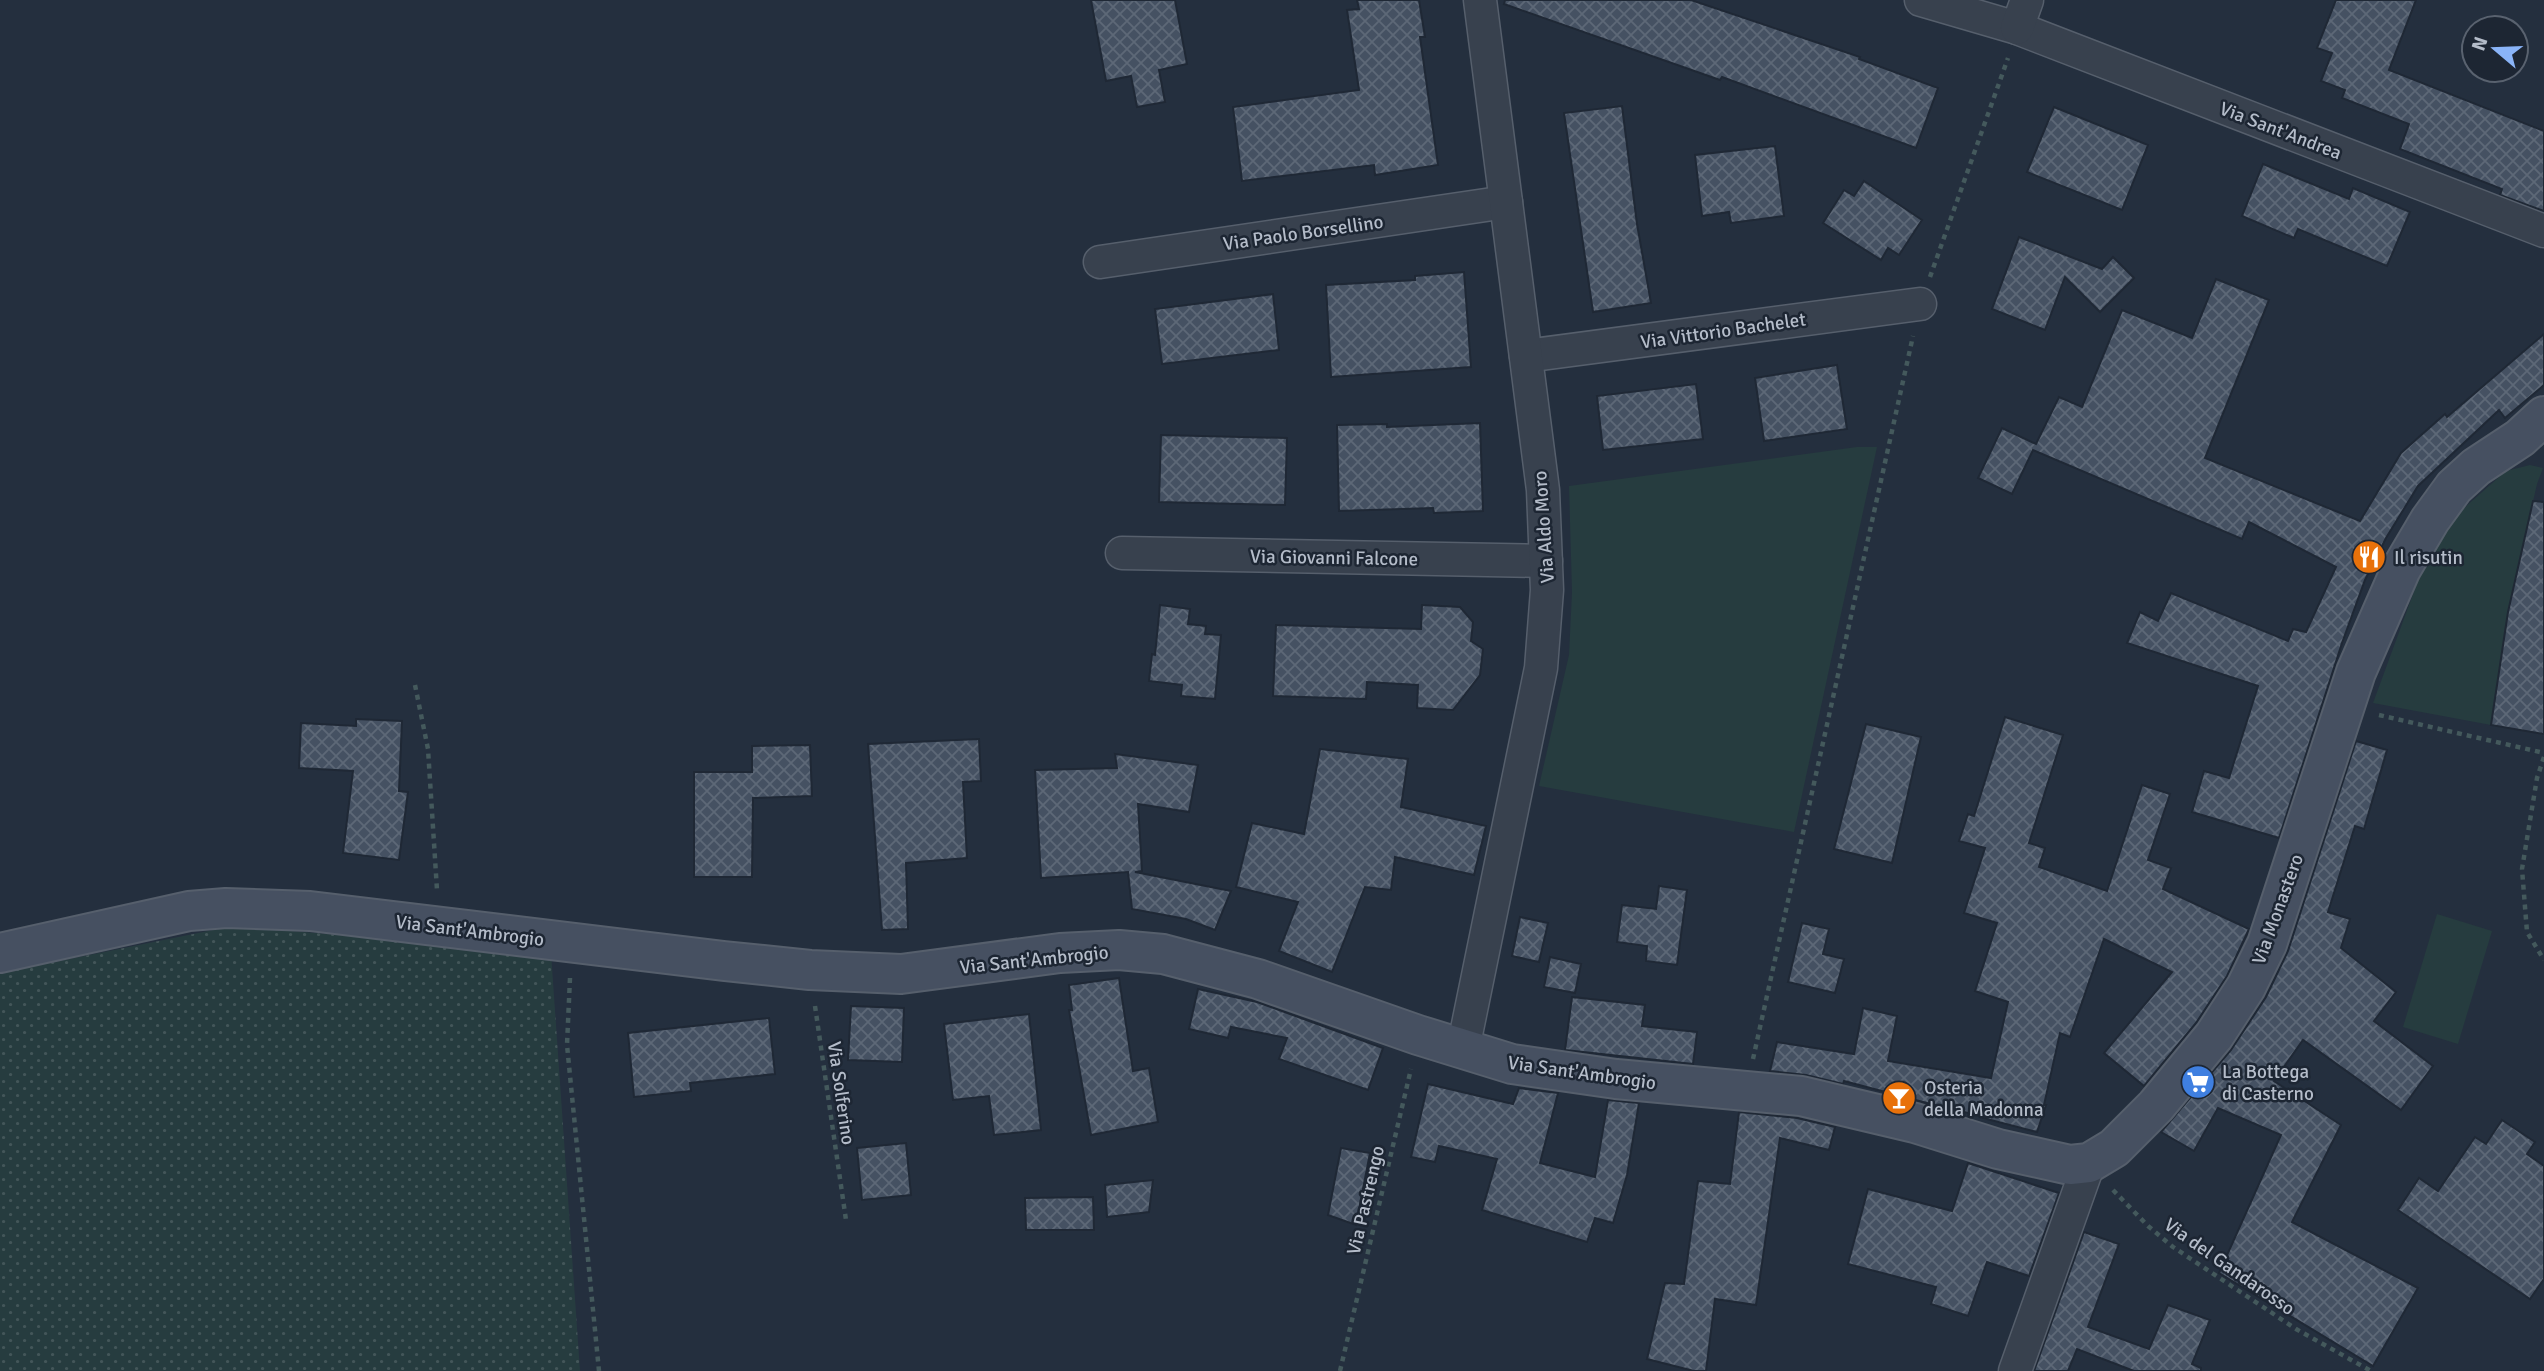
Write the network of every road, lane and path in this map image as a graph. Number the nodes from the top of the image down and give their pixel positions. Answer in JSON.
{"nodes":[{"id":1,"x":1480,"y":0,"type":"edge"},
{"id":2,"x":1921,"y":0,"type":"edge"},
{"id":3,"x":2022,"y":14,"type":"edge"},
{"id":4,"x":1506,"y":202,"type":"junction"},
{"id":5,"x":2544,"y":231,"type":"edge"},
{"id":6,"x":1100,"y":262,"type":"dead end"},
{"id":7,"x":1920,"y":304,"type":"junction"},
{"id":8,"x":1526,"y":356,"type":"junction"},
{"id":9,"x":2536,"y":430,"type":"edge"},
{"id":10,"x":1122,"y":553,"type":"dead end"},
{"id":11,"x":1546,"y":561,"type":"junction"},
{"id":12,"x":415,"y":685,"type":"dead end"},
{"id":13,"x":2344,"y":707,"type":"junction"},
{"id":14,"x":2544,"y":755,"type":"edge"},
{"id":15,"x":439,"y":926,"type":"junction"},
{"id":16,"x":572,"y":943,"type":"junction"},
{"id":17,"x":0,"y":953,"type":"edge"},
{"id":18,"x":2544,"y":960,"type":"edge"},
{"id":19,"x":810,"y":970,"type":"junction"},
{"id":20,"x":1419,"y":1035,"type":"junction"},
{"id":21,"x":1463,"y":1049,"type":"junction"},
{"id":22,"x":1746,"y":1090,"type":"junction"},
{"id":23,"x":2090,"y":1163,"type":"junction"},
{"id":24,"x":846,"y":1220,"type":"dead end"},
{"id":25,"x":599,"y":1371,"type":"edge"},
{"id":26,"x":1340,"y":1371,"type":"edge"},
{"id":27,"x":2015,"y":1371,"type":"edge"},
{"id":28,"x":2371,"y":1371,"type":"edge"}],
"edges":[{"from":1,"to":4,"type":"street","name":"Via Aldo Moro"},
{"from":2,"to":3,"type":"street","name":"Via Sant'Andrea"},
{"from":3,"to":5,"type":"street","name":"Via Sant'Andrea"},
{"from":3,"to":7,"type":"path"},
{"from":4,"to":6,"type":"street","name":"Via Paolo Borsellino"},
{"from":4,"to":8,"type":"street","name":"Via Aldo Moro"},
{"from":7,"to":8,"type":"street","name":"Via Vittorio Bachelet"},
{"from":7,"to":22,"type":"path"},
{"from":8,"to":11,"type":"street","name":"Via Aldo Moro"},
{"from":9,"to":13,"type":"street","name":"Via Monastero"},
{"from":10,"to":11,"type":"street","name":"Via Giovanni Falcone"},
{"from":11,"to":21,"type":"street","name":"Via Aldo Moro"},
{"from":12,"to":15,"type":"path"},
{"from":13,"to":14,"type":"path"},
{"from":13,"to":23,"type":"street","name":"Via Monastero"},
{"from":14,"to":18,"type":"path"},
{"from":15,"to":16,"type":"street","name":"Via Sant'Ambrogio"},
{"from":15,"to":17,"type":"street","name":"Via Sant'Ambrogio"},
{"from":16,"to":19,"type":"street","name":"Via Sant'Ambrogio"},
{"from":16,"to":25,"type":"path"},
{"from":19,"to":20,"type":"street","name":"Via Sant'Ambrogio"},
{"from":19,"to":24,"type":"path","name":"Via Solferino"},
{"from":20,"to":21,"type":"street","name":"Via Sant'Ambrogio"},
{"from":20,"to":26,"type":"path","name":"Via Pastrengo"},
{"from":21,"to":22,"type":"street","name":"Via Sant'Ambrogio"},
{"from":22,"to":23,"type":"street","name":"Via Sant'Ambrogio"},
{"from":23,"to":27,"type":"street"},
{"from":23,"to":28,"type":"path","name":"Via del Gandarosso"}]}
